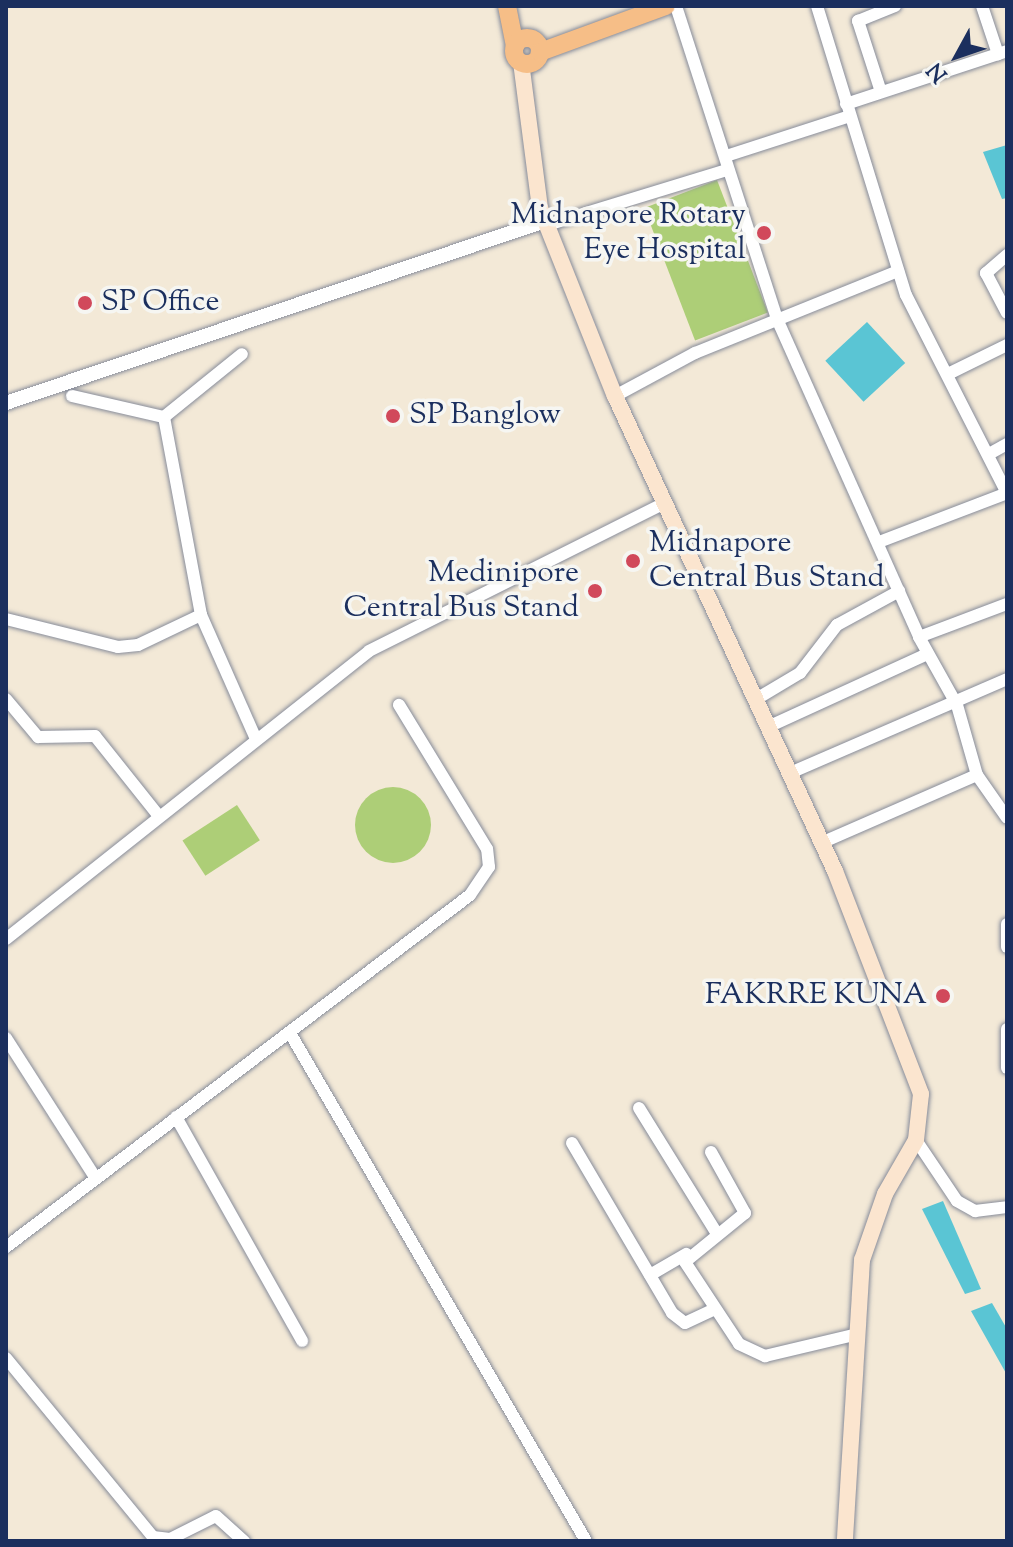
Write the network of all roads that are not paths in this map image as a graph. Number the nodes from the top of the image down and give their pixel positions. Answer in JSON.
{"nodes":[{"id":1,"x":507,"y":6,"type":"edge"},
{"id":2,"x":517,"y":6,"type":"edge"},
{"id":3,"x":666,"y":6,"type":"edge"},
{"id":4,"x":676,"y":6,"type":"edge"},
{"id":5,"x":817,"y":6,"type":"edge"},
{"id":6,"x":895,"y":6,"type":"edge"},
{"id":7,"x":982,"y":6,"type":"edge"},
{"id":8,"x":640,"y":10,"type":"edge"},
{"id":9,"x":526,"y":47,"type":"junction"},
{"id":10,"x":1003,"y":53,"type":"edge"},
{"id":11,"x":881,"y":92,"type":"junction"},
{"id":12,"x":848,"y":110,"type":"junction"},
{"id":13,"x":726,"y":156,"type":"junction"},
{"id":14,"x":727,"y":170,"type":"junction"},
{"id":15,"x":546,"y":223,"type":"junction"},
{"id":16,"x":1007,"y":255,"type":"edge"},
{"id":17,"x":898,"y":271,"type":"junction"},
{"id":18,"x":1007,"y":313,"type":"edge"},
{"id":19,"x":777,"y":319,"type":"junction"},
{"id":20,"x":1007,"y":345,"type":"edge"},
{"id":21,"x":242,"y":354,"type":"dead end"},
{"id":22,"x":948,"y":374,"type":"junction"},
{"id":23,"x":72,"y":396,"type":"dead end"},
{"id":24,"x":615,"y":396,"type":"junction"},
{"id":25,"x":6,"y":403,"type":"edge"},
{"id":26,"x":164,"y":417,"type":"junction"},
{"id":27,"x":1007,"y":444,"type":"edge"},
{"id":28,"x":989,"y":454,"type":"junction"},
{"id":29,"x":1007,"y":493,"type":"edge"},
{"id":30,"x":664,"y":503,"type":"junction"},
{"id":31,"x":879,"y":542,"type":"junction"},
{"id":32,"x":899,"y":591,"type":"junction"},
{"id":33,"x":1007,"y":604,"type":"edge"},
{"id":34,"x":201,"y":615,"type":"junction"},
{"id":35,"x":6,"y":619,"type":"edge"},
{"id":36,"x":919,"y":637,"type":"junction"},
{"id":37,"x":927,"y":654,"type":"junction"},
{"id":38,"x":1007,"y":679,"type":"edge"},
{"id":39,"x":758,"y":698,"type":"junction"},
{"id":40,"x":6,"y":699,"type":"edge"},
{"id":41,"x":399,"y":705,"type":"dead end"},
{"id":42,"x":957,"y":705,"type":"junction"},
{"id":43,"x":770,"y":726,"type":"junction"},
{"id":44,"x":255,"y":737,"type":"junction"},
{"id":45,"x":790,"y":773,"type":"junction"},
{"id":46,"x":977,"y":775,"type":"junction"},
{"id":47,"x":158,"y":815,"type":"junction"},
{"id":48,"x":1007,"y":818,"type":"edge"},
{"id":49,"x":821,"y":843,"type":"junction"},
{"id":50,"x":1007,"y":924,"type":"edge"},
{"id":51,"x":6,"y":939,"type":"edge"},
{"id":52,"x":1007,"y":947,"type":"edge"},
{"id":53,"x":1007,"y":1029,"type":"edge"},
{"id":54,"x":290,"y":1033,"type":"junction"},
{"id":55,"x":6,"y":1038,"type":"edge"},
{"id":56,"x":1007,"y":1068,"type":"edge"},
{"id":57,"x":639,"y":1108,"type":"dead end"},
{"id":58,"x":176,"y":1117,"type":"junction"},
{"id":59,"x":916,"y":1140,"type":"junction"},
{"id":60,"x":572,"y":1143,"type":"dead end"},
{"id":61,"x":711,"y":1152,"type":"dead end"},
{"id":62,"x":95,"y":1177,"type":"junction"},
{"id":63,"x":1007,"y":1207,"type":"edge"},
{"id":64,"x":717,"y":1234,"type":"junction"},
{"id":65,"x":6,"y":1247,"type":"edge"},
{"id":66,"x":686,"y":1254,"type":"junction"},
{"id":67,"x":650,"y":1275,"type":"junction"},
{"id":68,"x":715,"y":1309,"type":"junction"},
{"id":69,"x":854,"y":1335,"type":"junction"},
{"id":70,"x":302,"y":1341,"type":"dead end"},
{"id":71,"x":6,"y":1358,"type":"edge"},
{"id":72,"x":152,"y":1539,"type":"edge"},
{"id":73,"x":244,"y":1541,"type":"edge"},
{"id":74,"x":586,"y":1541,"type":"edge"},
{"id":75,"x":845,"y":1541,"type":"edge"}],
"edges":[{"from":1,"to":9,"type":"main road"},
{"from":2,"to":9,"type":"main road"},
{"from":3,"to":8,"type":"main road"},
{"from":4,"to":13,"type":"street"},
{"from":5,"to":12,"type":"street"},
{"from":6,"to":11,"type":"street"},
{"from":7,"to":10,"type":"street"},
{"from":8,"to":9,"type":"main road"},
{"from":9,"to":15,"type":"main road"},
{"from":10,"to":11,"type":"street"},
{"from":11,"to":12,"type":"street"},
{"from":12,"to":13,"type":"street"},
{"from":12,"to":17,"type":"street"},
{"from":13,"to":14,"type":"street"},
{"from":14,"to":15,"type":"street"},
{"from":14,"to":19,"type":"street"},
{"from":15,"to":24,"type":"main road"},
{"from":15,"to":25,"type":"street"},
{"from":16,"to":18,"type":"street"},
{"from":17,"to":19,"type":"street"},
{"from":17,"to":22,"type":"street"},
{"from":19,"to":24,"type":"street"},
{"from":19,"to":31,"type":"street"},
{"from":20,"to":22,"type":"street"},
{"from":21,"to":26,"type":"street"},
{"from":22,"to":28,"type":"street"},
{"from":23,"to":26,"type":"street"},
{"from":24,"to":30,"type":"main road"},
{"from":26,"to":34,"type":"street"},
{"from":27,"to":28,"type":"street"},
{"from":28,"to":29,"type":"street"},
{"from":29,"to":31,"type":"street"},
{"from":30,"to":39,"type":"main road"},
{"from":30,"to":44,"type":"street"},
{"from":31,"to":32,"type":"street"},
{"from":32,"to":36,"type":"street"},
{"from":32,"to":39,"type":"street"},
{"from":33,"to":36,"type":"street"},
{"from":34,"to":35,"type":"street"},
{"from":34,"to":44,"type":"street"},
{"from":36,"to":37,"type":"street"},
{"from":37,"to":42,"type":"street"},
{"from":37,"to":43,"type":"street"},
{"from":38,"to":42,"type":"street"},
{"from":39,"to":43,"type":"main road"},
{"from":40,"to":47,"type":"street"},
{"from":41,"to":54,"type":"street"},
{"from":42,"to":45,"type":"street"},
{"from":42,"to":46,"type":"street"},
{"from":43,"to":45,"type":"main road"},
{"from":44,"to":47,"type":"street"},
{"from":45,"to":49,"type":"main road"},
{"from":46,"to":48,"type":"street"},
{"from":46,"to":49,"type":"street"},
{"from":47,"to":51,"type":"street"},
{"from":49,"to":59,"type":"main road"},
{"from":50,"to":52,"type":"street"},
{"from":53,"to":56,"type":"street"},
{"from":54,"to":58,"type":"street"},
{"from":54,"to":74,"type":"street"},
{"from":55,"to":62,"type":"street"},
{"from":57,"to":64,"type":"street"},
{"from":58,"to":62,"type":"street"},
{"from":58,"to":70,"type":"street"},
{"from":59,"to":63,"type":"street"},
{"from":59,"to":69,"type":"main road"},
{"from":60,"to":67,"type":"street"},
{"from":61,"to":64,"type":"street"},
{"from":62,"to":65,"type":"street"},
{"from":64,"to":66,"type":"street"},
{"from":66,"to":67,"type":"street"},
{"from":66,"to":68,"type":"street"},
{"from":67,"to":68,"type":"street"},
{"from":68,"to":69,"type":"street"},
{"from":69,"to":75,"type":"main road"},
{"from":71,"to":72,"type":"street"},
{"from":72,"to":73,"type":"street"}]}
